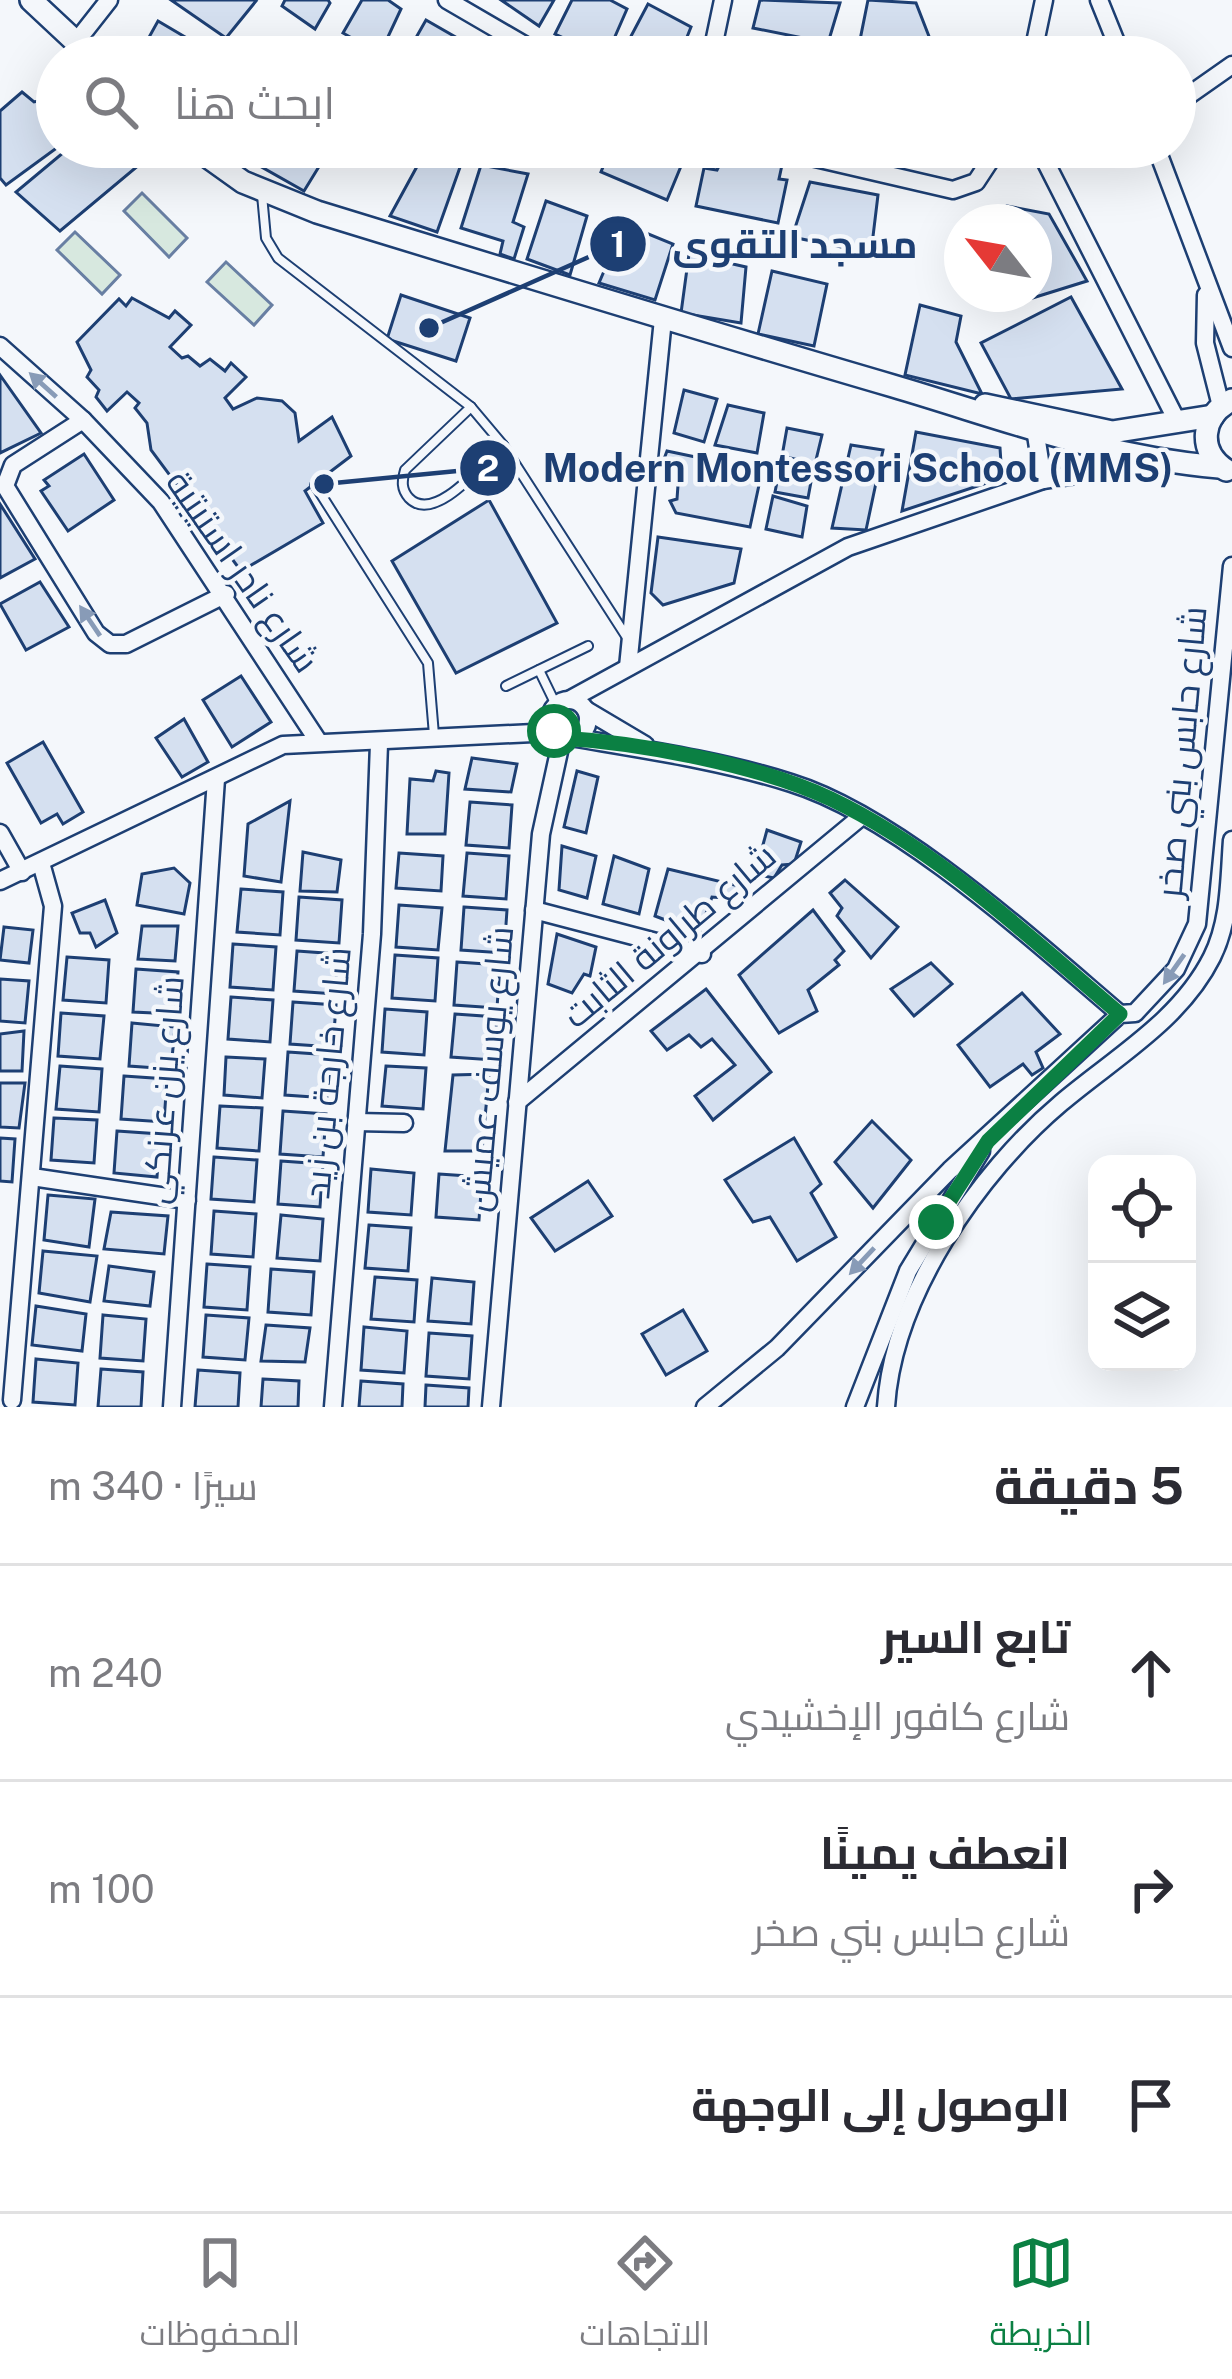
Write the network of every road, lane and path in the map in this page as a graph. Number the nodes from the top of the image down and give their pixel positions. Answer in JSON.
{"nodes":[{"id":1,"x":31,"y":0,"type":"edge"},
{"id":2,"x":109,"y":0,"type":"edge"},
{"id":3,"x":447,"y":0,"type":"edge"},
{"id":4,"x":723,"y":0,"type":"edge"},
{"id":5,"x":1044,"y":0,"type":"edge"},
{"id":6,"x":1099,"y":0,"type":"edge"},
{"id":7,"x":70,"y":36,"type":"edge"},
{"id":8,"x":91,"y":36,"type":"edge"},
{"id":9,"x":509,"y":36,"type":"edge"},
{"id":10,"x":715,"y":36,"type":"edge"},
{"id":11,"x":1036,"y":36,"type":"edge"},
{"id":12,"x":1114,"y":36,"type":"edge"},
{"id":13,"x":1232,"y":65,"type":"edge"},
{"id":14,"x":1196,"y":90,"type":"edge"},
{"id":15,"x":226,"y":168,"type":"edge"},
{"id":16,"x":858,"y":168,"type":"edge"},
{"id":17,"x":985,"y":168,"type":"edge"},
{"id":18,"x":1049,"y":168,"type":"edge"},
{"id":19,"x":1163,"y":168,"type":"edge"},
{"id":20,"x":260,"y":190,"type":"junction"},
{"id":21,"x":1206,"y":288,"type":"junction"},
{"id":22,"x":664,"y":319,"type":"junction"},
{"id":23,"x":0,"y":346,"type":"edge"},
{"id":24,"x":1232,"y":348,"type":"edge"},
{"id":25,"x":913,"y":392,"type":"junction"},
{"id":26,"x":471,"y":407,"type":"junction"},
{"id":27,"x":1222,"y":408,"type":"edge"},
{"id":28,"x":83,"y":420,"type":"junction"},
{"id":29,"x":1177,"y":421,"type":"junction"},
{"id":30,"x":1036,"y":435,"type":"junction"},
{"id":31,"x":503,"y":445,"type":"junction"},
{"id":32,"x":1158,"y":462,"type":"junction"},
{"id":33,"x":1226,"y":470,"type":"edge"},
{"id":34,"x":1042,"y":480,"type":"junction"},
{"id":35,"x":315,"y":485,"type":"dead end"},
{"id":36,"x":1232,"y":566,"type":"edge"},
{"id":37,"x":226,"y":593,"type":"junction"},
{"id":38,"x":629,"y":640,"type":"junction"},
{"id":39,"x":588,"y":646,"type":"dead end"},
{"id":40,"x":628,"y":667,"type":"junction"},
{"id":41,"x":538,"y":670,"type":"junction"},
{"id":42,"x":506,"y":686,"type":"dead end"},
{"id":43,"x":567,"y":718,"type":"junction"},
{"id":44,"x":434,"y":736,"type":"junction"},
{"id":45,"x":318,"y":741,"type":"junction"},
{"id":46,"x":379,"y":744,"type":"junction"},
{"id":47,"x":656,"y":752,"type":"junction"},
{"id":48,"x":216,"y":779,"type":"junction"},
{"id":49,"x":862,"y":816,"type":"junction"},
{"id":50,"x":0,"y":833,"type":"edge"},
{"id":51,"x":1232,"y":840,"type":"edge"},
{"id":52,"x":41,"y":863,"type":"junction"},
{"id":53,"x":22,"y":872,"type":"junction"},
{"id":54,"x":0,"y":881,"type":"edge"},
{"id":55,"x":534,"y":910,"type":"junction"},
{"id":56,"x":702,"y":953,"type":"junction"},
{"id":57,"x":1120,"y":1014,"type":"junction"},
{"id":58,"x":517,"y":1102,"type":"junction"},
{"id":59,"x":356,"y":1122,"type":"junction"},
{"id":60,"x":404,"y":1123,"type":"dead end"},
{"id":61,"x":988,"y":1141,"type":"junction"},
{"id":62,"x":32,"y":1177,"type":"junction"},
{"id":63,"x":187,"y":1200,"type":"junction"},
{"id":64,"x":12,"y":1400,"type":"dead end"},
{"id":65,"x":172,"y":1407,"type":"edge"},
{"id":66,"x":333,"y":1407,"type":"edge"},
{"id":67,"x":491,"y":1407,"type":"edge"},
{"id":68,"x":705,"y":1407,"type":"edge"},
{"id":69,"x":855,"y":1407,"type":"edge"},
{"id":70,"x":886,"y":1407,"type":"edge"}],
"edges":[{"from":1,"to":7,"type":"street"},
{"from":2,"to":8,"type":"street"},
{"from":3,"to":9,"type":"street"},
{"from":4,"to":10,"type":"street"},
{"from":5,"to":11,"type":"street"},
{"from":6,"to":12,"type":"street"},
{"from":13,"to":14,"type":"street"},
{"from":15,"to":20,"type":"street"},
{"from":16,"to":17,"type":"street"},
{"from":18,"to":29,"type":"street"},
{"from":19,"to":21,"type":"street"},
{"from":20,"to":22,"type":"street"},
{"from":20,"to":26,"type":"lane"},
{"from":21,"to":24,"type":"street"},
{"from":21,"to":27,"type":"street"},
{"from":22,"to":25,"type":"street"},
{"from":22,"to":38,"type":"street"},
{"from":28,"to":23,"type":"street","name":"شارع نادر استيتية","one_way":true},
{"from":25,"to":29,"type":"street"},
{"from":25,"to":30,"type":"street"},
{"from":26,"to":31,"type":"lane"},
{"from":26,"to":31,"type":"lane"},
{"from":27,"to":29,"type":"street"},
{"from":27,"to":33,"type":"street"},
{"from":28,"to":37,"type":"street","name":"شارع نادر استيتية"},
{"from":37,"to":28,"type":"street","one_way":true},
{"from":30,"to":32,"type":"street"},
{"from":30,"to":34,"type":"street"},
{"from":31,"to":38,"type":"lane"},
{"from":32,"to":33,"type":"street"},
{"from":32,"to":34,"type":"street"},
{"from":34,"to":40,"type":"street"},
{"from":35,"to":44,"type":"lane"},
{"from":36,"to":57,"type":"street","name":"شارع حابس بني صخر","one_way":true},
{"from":37,"to":45,"type":"street","name":"شارع نادر استيتية"},
{"from":38,"to":40,"type":"street"},
{"from":39,"to":41,"type":"lane"},
{"from":40,"to":43,"type":"street"},
{"from":41,"to":42,"type":"lane"},
{"from":41,"to":43,"type":"lane"},
{"from":43,"to":44,"type":"street"},
{"from":43,"to":47,"type":"street"},
{"from":43,"to":47,"type":"street"},
{"from":43,"to":55,"type":"street","name":"شارع يوسف عميش"},
{"from":44,"to":46,"type":"street"},
{"from":45,"to":46,"type":"street"},
{"from":45,"to":48,"type":"street"},
{"from":46,"to":59,"type":"street","name":"شارع خارجة بن زيد"},
{"from":47,"to":49,"type":"street"},
{"from":48,"to":52,"type":"street"},
{"from":48,"to":63,"type":"street","name":"شارع يزن عرنكي"},
{"from":49,"to":56,"type":"street","name":"شارع طراونة الثابت"},
{"from":49,"to":57,"type":"street"},
{"from":50,"to":53,"type":"street"},
{"from":51,"to":70,"type":"street","name":"شارع حابس بني صخر"},
{"from":52,"to":53,"type":"street"},
{"from":52,"to":62,"type":"street"},
{"from":53,"to":54,"type":"street"},
{"from":55,"to":56,"type":"street"},
{"from":55,"to":58,"type":"street","name":"شارع يوسف عميش"},
{"from":56,"to":58,"type":"street","name":"شارع طراونة الثابت"},
{"from":57,"to":61,"type":"street","name":"شارع حابس بني صخر"},
{"from":58,"to":67,"type":"street","name":"شارع يوسف عميش"},
{"from":59,"to":60,"type":"street"},
{"from":59,"to":66,"type":"street","name":"شارع خارجة بن زيد"},
{"from":61,"to":68,"type":"street","name":"شارع حابس بني صخر","one_way":true},
{"from":61,"to":69,"type":"street","name":"شارع حابس بني صخر"},
{"from":62,"to":63,"type":"street"},
{"from":62,"to":64,"type":"street"},
{"from":63,"to":65,"type":"street","name":"شارع يزن عرنكي"}]}
